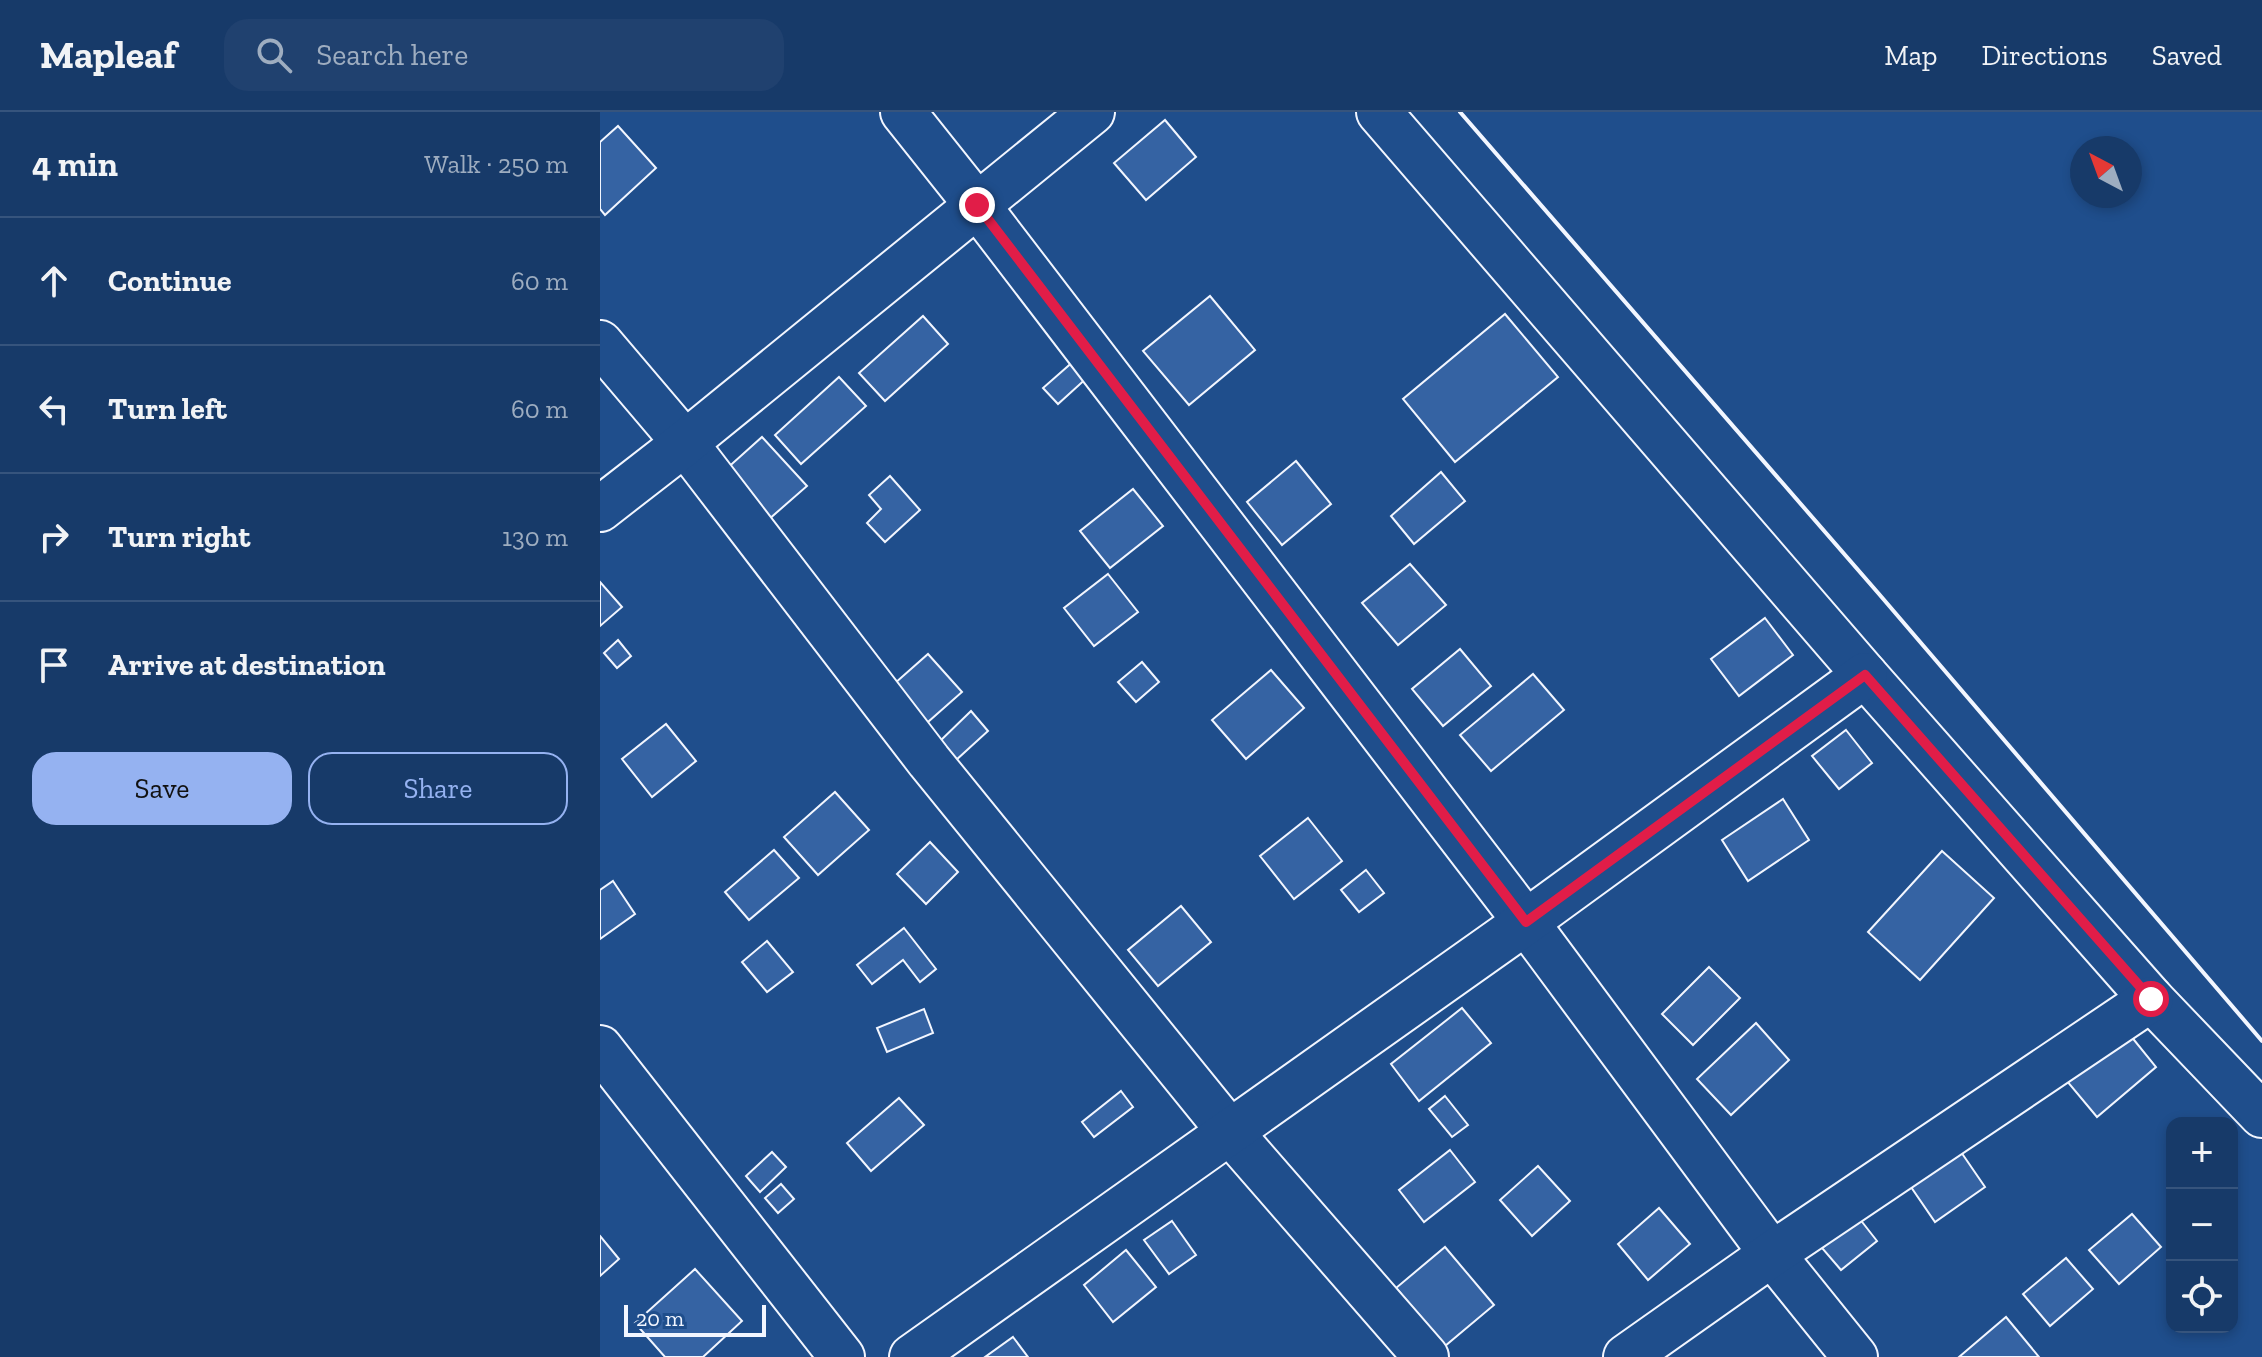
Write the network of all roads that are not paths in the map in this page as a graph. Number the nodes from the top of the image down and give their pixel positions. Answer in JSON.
{"nodes":[{"id":1,"x":903,"y":112,"type":"edge"},
{"id":2,"x":1092,"y":112,"type":"edge"},
{"id":3,"x":1379,"y":112,"type":"edge"},
{"id":4,"x":977,"y":205,"type":"junction"},
{"id":5,"x":600,"y":343,"type":"edge"},
{"id":6,"x":685,"y":443,"type":"junction"},
{"id":7,"x":600,"y":509,"type":"edge"},
{"id":8,"x":1865,"y":675,"type":"junction"},
{"id":9,"x":1526,"y":922,"type":"junction"},
{"id":10,"x":2151,"y":999,"type":"junction"},
{"id":11,"x":600,"y":1048,"type":"edge"},
{"id":12,"x":2262,"y":1115,"type":"edge"},
{"id":13,"x":1230,"y":1132,"type":"junction"},
{"id":14,"x":1772,"y":1254,"type":"junction"},
{"id":15,"x":842,"y":1357,"type":"edge"},
{"id":16,"x":912,"y":1357,"type":"edge"},
{"id":17,"x":1426,"y":1357,"type":"edge"},
{"id":18,"x":1626,"y":1357,"type":"edge"},
{"id":19,"x":1855,"y":1357,"type":"edge"}],
"edges":[{"from":1,"to":4,"type":"street"},
{"from":2,"to":4,"type":"street"},
{"from":3,"to":8,"type":"street"},
{"from":4,"to":6,"type":"street"},
{"from":4,"to":9,"type":"street"},
{"from":5,"to":6,"type":"street"},
{"from":6,"to":7,"type":"street"},
{"from":6,"to":13,"type":"street"},
{"from":8,"to":9,"type":"street"},
{"from":8,"to":10,"type":"street"},
{"from":9,"to":13,"type":"street"},
{"from":9,"to":14,"type":"street"},
{"from":10,"to":12,"type":"street"},
{"from":10,"to":14,"type":"street"},
{"from":11,"to":15,"type":"street"},
{"from":13,"to":16,"type":"street"},
{"from":13,"to":17,"type":"street"},
{"from":14,"to":18,"type":"street"},
{"from":14,"to":19,"type":"street"}]}
